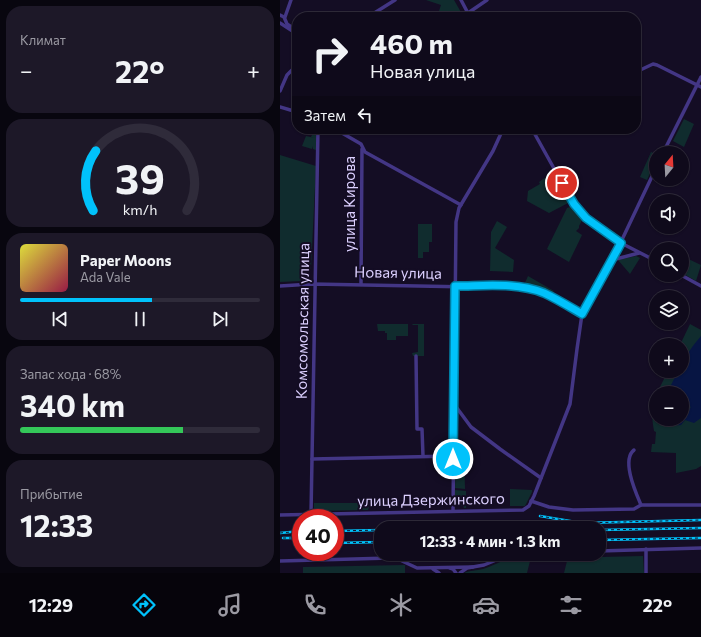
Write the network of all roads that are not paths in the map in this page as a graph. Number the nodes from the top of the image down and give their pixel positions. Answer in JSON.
{"nodes":[{"id":1,"x":291,"y":0,"type":"edge"},
{"id":2,"x":395,"y":0,"type":"edge"},
{"id":3,"x":461,"y":0,"type":"edge"},
{"id":4,"x":486,"y":0,"type":"edge"},
{"id":5,"x":376,"y":12,"type":"edge"},
{"id":6,"x":467,"y":12,"type":"edge"},
{"id":7,"x":469,"y":12,"type":"edge"},
{"id":8,"x":280,"y":15,"type":"edge"},
{"id":9,"x":285,"y":19,"type":"junction"},
{"id":10,"x":280,"y":23,"type":"edge"},
{"id":11,"x":292,"y":29,"type":"edge"},
{"id":12,"x":292,"y":30,"type":"edge"},
{"id":13,"x":292,"y":70,"type":"edge"},
{"id":14,"x":641,"y":70,"type":"edge"},
{"id":15,"x":701,"y":77,"type":"edge"},
{"id":16,"x":699,"y":86,"type":"edge"},
{"id":17,"x":280,"y":91,"type":"edge"},
{"id":18,"x":280,"y":107,"type":"edge"},
{"id":19,"x":292,"y":111,"type":"edge"},
{"id":20,"x":318,"y":134,"type":"edge"},
{"id":21,"x":344,"y":134,"type":"edge"},
{"id":22,"x":501,"y":134,"type":"edge"},
{"id":23,"x":535,"y":134,"type":"edge"},
{"id":24,"x":667,"y":146,"type":"edge"},
{"id":25,"x":362,"y":148,"type":"junction"},
{"id":26,"x":649,"y":183,"type":"edge"},
{"id":27,"x":461,"y":205,"type":"junction"},
{"id":28,"x":621,"y":243,"type":"junction"},
{"id":29,"x":639,"y":253,"type":"junction"},
{"id":30,"x":649,"y":258,"type":"edge"},
{"id":31,"x":612,"y":260,"type":"junction"},
{"id":32,"x":689,"y":280,"type":"edge"},
{"id":33,"x":315,"y":284,"type":"junction"},
{"id":34,"x":361,"y":284,"type":"junction"},
{"id":35,"x":280,"y":286,"type":"edge"},
{"id":36,"x":455,"y":286,"type":"junction"},
{"id":37,"x":701,"y":286,"type":"edge"},
{"id":38,"x":582,"y":314,"type":"junction"},
{"id":39,"x":416,"y":356,"type":"dead end"},
{"id":40,"x":453,"y":404,"type":"junction"},
{"id":41,"x":634,"y":450,"type":"dead end"},
{"id":42,"x":422,"y":456,"type":"junction"},
{"id":43,"x":453,"y":456,"type":"junction"},
{"id":44,"x":312,"y":459,"type":"junction"},
{"id":45,"x":540,"y":478,"type":"junction"},
{"id":46,"x":531,"y":501,"type":"junction"},
{"id":47,"x":641,"y":505,"type":"junction"},
{"id":48,"x":701,"y":505,"type":"edge"},
{"id":49,"x":311,"y":509,"type":"edge"},
{"id":50,"x":453,"y":511,"type":"junction"},
{"id":51,"x":344,"y":513,"type":"edge"},
{"id":52,"x":280,"y":515,"type":"edge"},
{"id":53,"x":292,"y":515,"type":"edge"},
{"id":54,"x":701,"y":548,"type":"edge"},
{"id":55,"x":646,"y":549,"type":"junction"},
{"id":56,"x":606,"y":551,"type":"edge"},
{"id":57,"x":280,"y":560,"type":"edge"},
{"id":58,"x":494,"y":561,"type":"edge"},
{"id":59,"x":448,"y":567,"type":"junction"},
{"id":60,"x":473,"y":567,"type":"junction"},
{"id":61,"x":430,"y":568,"type":"junction"},
{"id":62,"x":440,"y":573,"type":"edge"},
{"id":63,"x":456,"y":573,"type":"edge"},
{"id":64,"x":460,"y":573,"type":"edge"},
{"id":65,"x":646,"y":573,"type":"edge"}],
"edges":[{"from":1,"to":9,"type":"street"},
{"from":2,"to":5,"type":"street"},
{"from":3,"to":6,"type":"street"},
{"from":4,"to":7,"type":"street"},
{"from":8,"to":9,"type":"street"},
{"from":9,"to":10,"type":"street"},
{"from":9,"to":11,"type":"street"},
{"from":10,"to":12,"type":"street"},
{"from":13,"to":17,"type":"street"},
{"from":14,"to":16,"type":"street"},
{"from":15,"to":16,"type":"street"},
{"from":16,"to":24,"type":"street"},
{"from":18,"to":19,"type":"street"},
{"from":20,"to":33,"type":"street","name":"Комсомольская улица"},
{"from":21,"to":25,"type":"street"},
{"from":22,"to":27,"type":"street"},
{"from":23,"to":28,"type":"street"},
{"from":25,"to":27,"type":"street"},
{"from":25,"to":34,"type":"street","name":"улица Кирова"},
{"from":26,"to":28,"type":"street"},
{"from":27,"to":36,"type":"street"},
{"from":28,"to":29,"type":"street"},
{"from":28,"to":31,"type":"street"},
{"from":29,"to":30,"type":"street"},
{"from":29,"to":31,"type":"street"},
{"from":31,"to":38,"type":"street"},
{"from":32,"to":37,"type":"street"},
{"from":33,"to":34,"type":"street","name":"Новая улица"},
{"from":33,"to":35,"type":"street","name":"Новая улица"},
{"from":33,"to":44,"type":"street","name":"Комсомольская улица"},
{"from":34,"to":36,"type":"street","name":"Новая улица"},
{"from":36,"to":38,"type":"street","name":"Новая улица"},
{"from":36,"to":40,"type":"street"},
{"from":38,"to":45,"type":"street"},
{"from":39,"to":42,"type":"street"},
{"from":40,"to":43,"type":"street"},
{"from":40,"to":45,"type":"street"},
{"from":41,"to":47,"type":"street"},
{"from":42,"to":43,"type":"street"},
{"from":42,"to":44,"type":"street"},
{"from":43,"to":50,"type":"street"},
{"from":44,"to":49,"type":"street","name":"Комсомольская улица"},
{"from":45,"to":46,"type":"street"},
{"from":46,"to":47,"type":"street"},
{"from":46,"to":50,"type":"street","name":"улица Дзержинского"},
{"from":47,"to":48,"type":"street"},
{"from":50,"to":51,"type":"street","name":"улица Дзержинского"},
{"from":52,"to":53,"type":"street","name":"улица Дзержинского"},
{"from":54,"to":55,"type":"street"},
{"from":55,"to":56,"type":"street"},
{"from":55,"to":65,"type":"street"},
{"from":57,"to":61,"type":"street"},
{"from":58,"to":60,"type":"street"},
{"from":59,"to":60,"type":"street"},
{"from":59,"to":61,"type":"street"},
{"from":59,"to":62,"type":"street"},
{"from":59,"to":63,"type":"street"},
{"from":60,"to":64,"type":"street"},
{"from":61,"to":62,"type":"street"}]}
